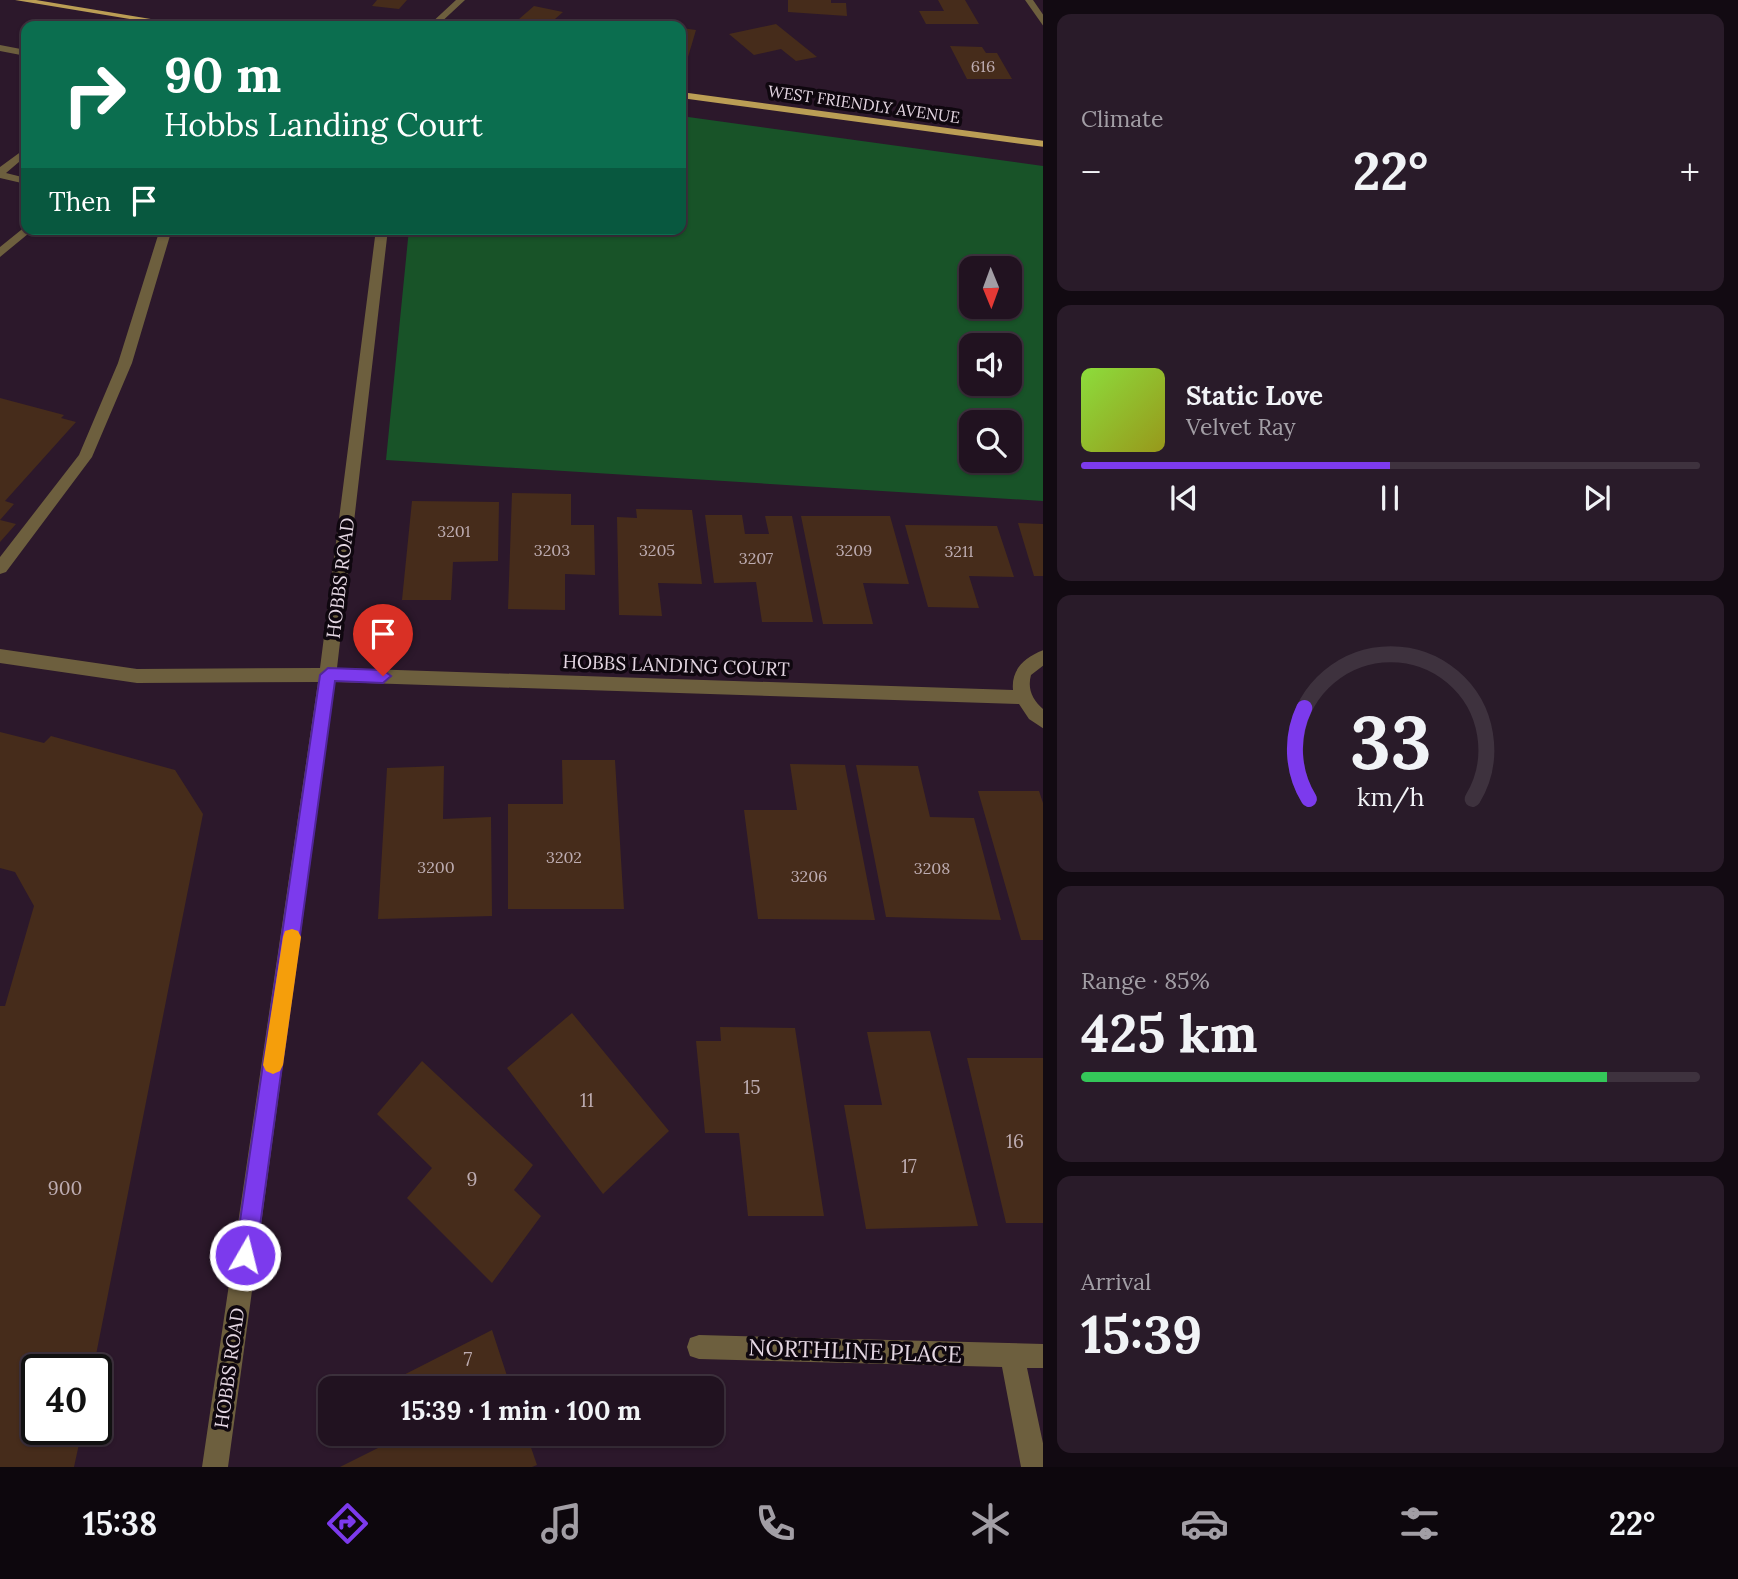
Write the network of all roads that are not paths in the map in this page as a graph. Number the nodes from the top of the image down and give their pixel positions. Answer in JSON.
{"nodes":[{"id":1,"x":19,"y":0,"type":"edge"},
{"id":2,"x":461,"y":0,"type":"edge"},
{"id":3,"x":1029,"y":0,"type":"edge"},
{"id":4,"x":156,"y":21,"type":"edge"},
{"id":5,"x":438,"y":21,"type":"edge"},
{"id":6,"x":1043,"y":24,"type":"edge"},
{"id":7,"x":0,"y":48,"type":"edge"},
{"id":8,"x":21,"y":52,"type":"edge"},
{"id":9,"x":686,"y":97,"type":"edge"},
{"id":10,"x":1043,"y":144,"type":"edge"},
{"id":11,"x":21,"y":155,"type":"edge"},
{"id":12,"x":0,"y":174,"type":"edge"},
{"id":13,"x":21,"y":180,"type":"edge"},
{"id":14,"x":21,"y":234,"type":"edge"},
{"id":15,"x":164,"y":235,"type":"edge"},
{"id":16,"x":381,"y":235,"type":"edge"},
{"id":17,"x":0,"y":253,"type":"edge"},
{"id":18,"x":0,"y":568,"type":"edge"},
{"id":19,"x":0,"y":656,"type":"edge"},
{"id":20,"x":1043,"y":657,"type":"edge"},
{"id":21,"x":328,"y":675,"type":"junction"},
{"id":22,"x":1022,"y":697,"type":"junction"},
{"id":23,"x":1043,"y":722,"type":"edge"},
{"id":24,"x":699,"y":1347,"type":"dead end"},
{"id":25,"x":1012,"y":1356,"type":"junction"},
{"id":26,"x":1043,"y":1356,"type":"edge"},
{"id":27,"x":215,"y":1467,"type":"edge"},
{"id":28,"x":1034,"y":1467,"type":"edge"}],
"edges":[{"from":1,"to":4,"type":"main road"},
{"from":2,"to":5,"type":"street"},
{"from":3,"to":6,"type":"street"},
{"from":7,"to":8,"type":"street"},
{"from":9,"to":10,"type":"main road","name":"WEST FRIENDLY AVENUE"},
{"from":11,"to":12,"type":"street"},
{"from":12,"to":13,"type":"street"},
{"from":14,"to":17,"type":"street"},
{"from":15,"to":18,"type":"street"},
{"from":16,"to":21,"type":"street","name":"HOBBS ROAD"},
{"from":19,"to":21,"type":"street","name":"HOBBS LANDING COURT"},
{"from":20,"to":22,"type":"street"},
{"from":21,"to":22,"type":"street","name":"HOBBS LANDING COURT"},
{"from":21,"to":27,"type":"street","name":"HOBBS ROAD"},
{"from":22,"to":23,"type":"street"},
{"from":24,"to":25,"type":"street","name":"NORTHLINE PLACE"},
{"from":25,"to":26,"type":"street","name":"NORTHLINE PLACE"},
{"from":25,"to":28,"type":"street"}]}
